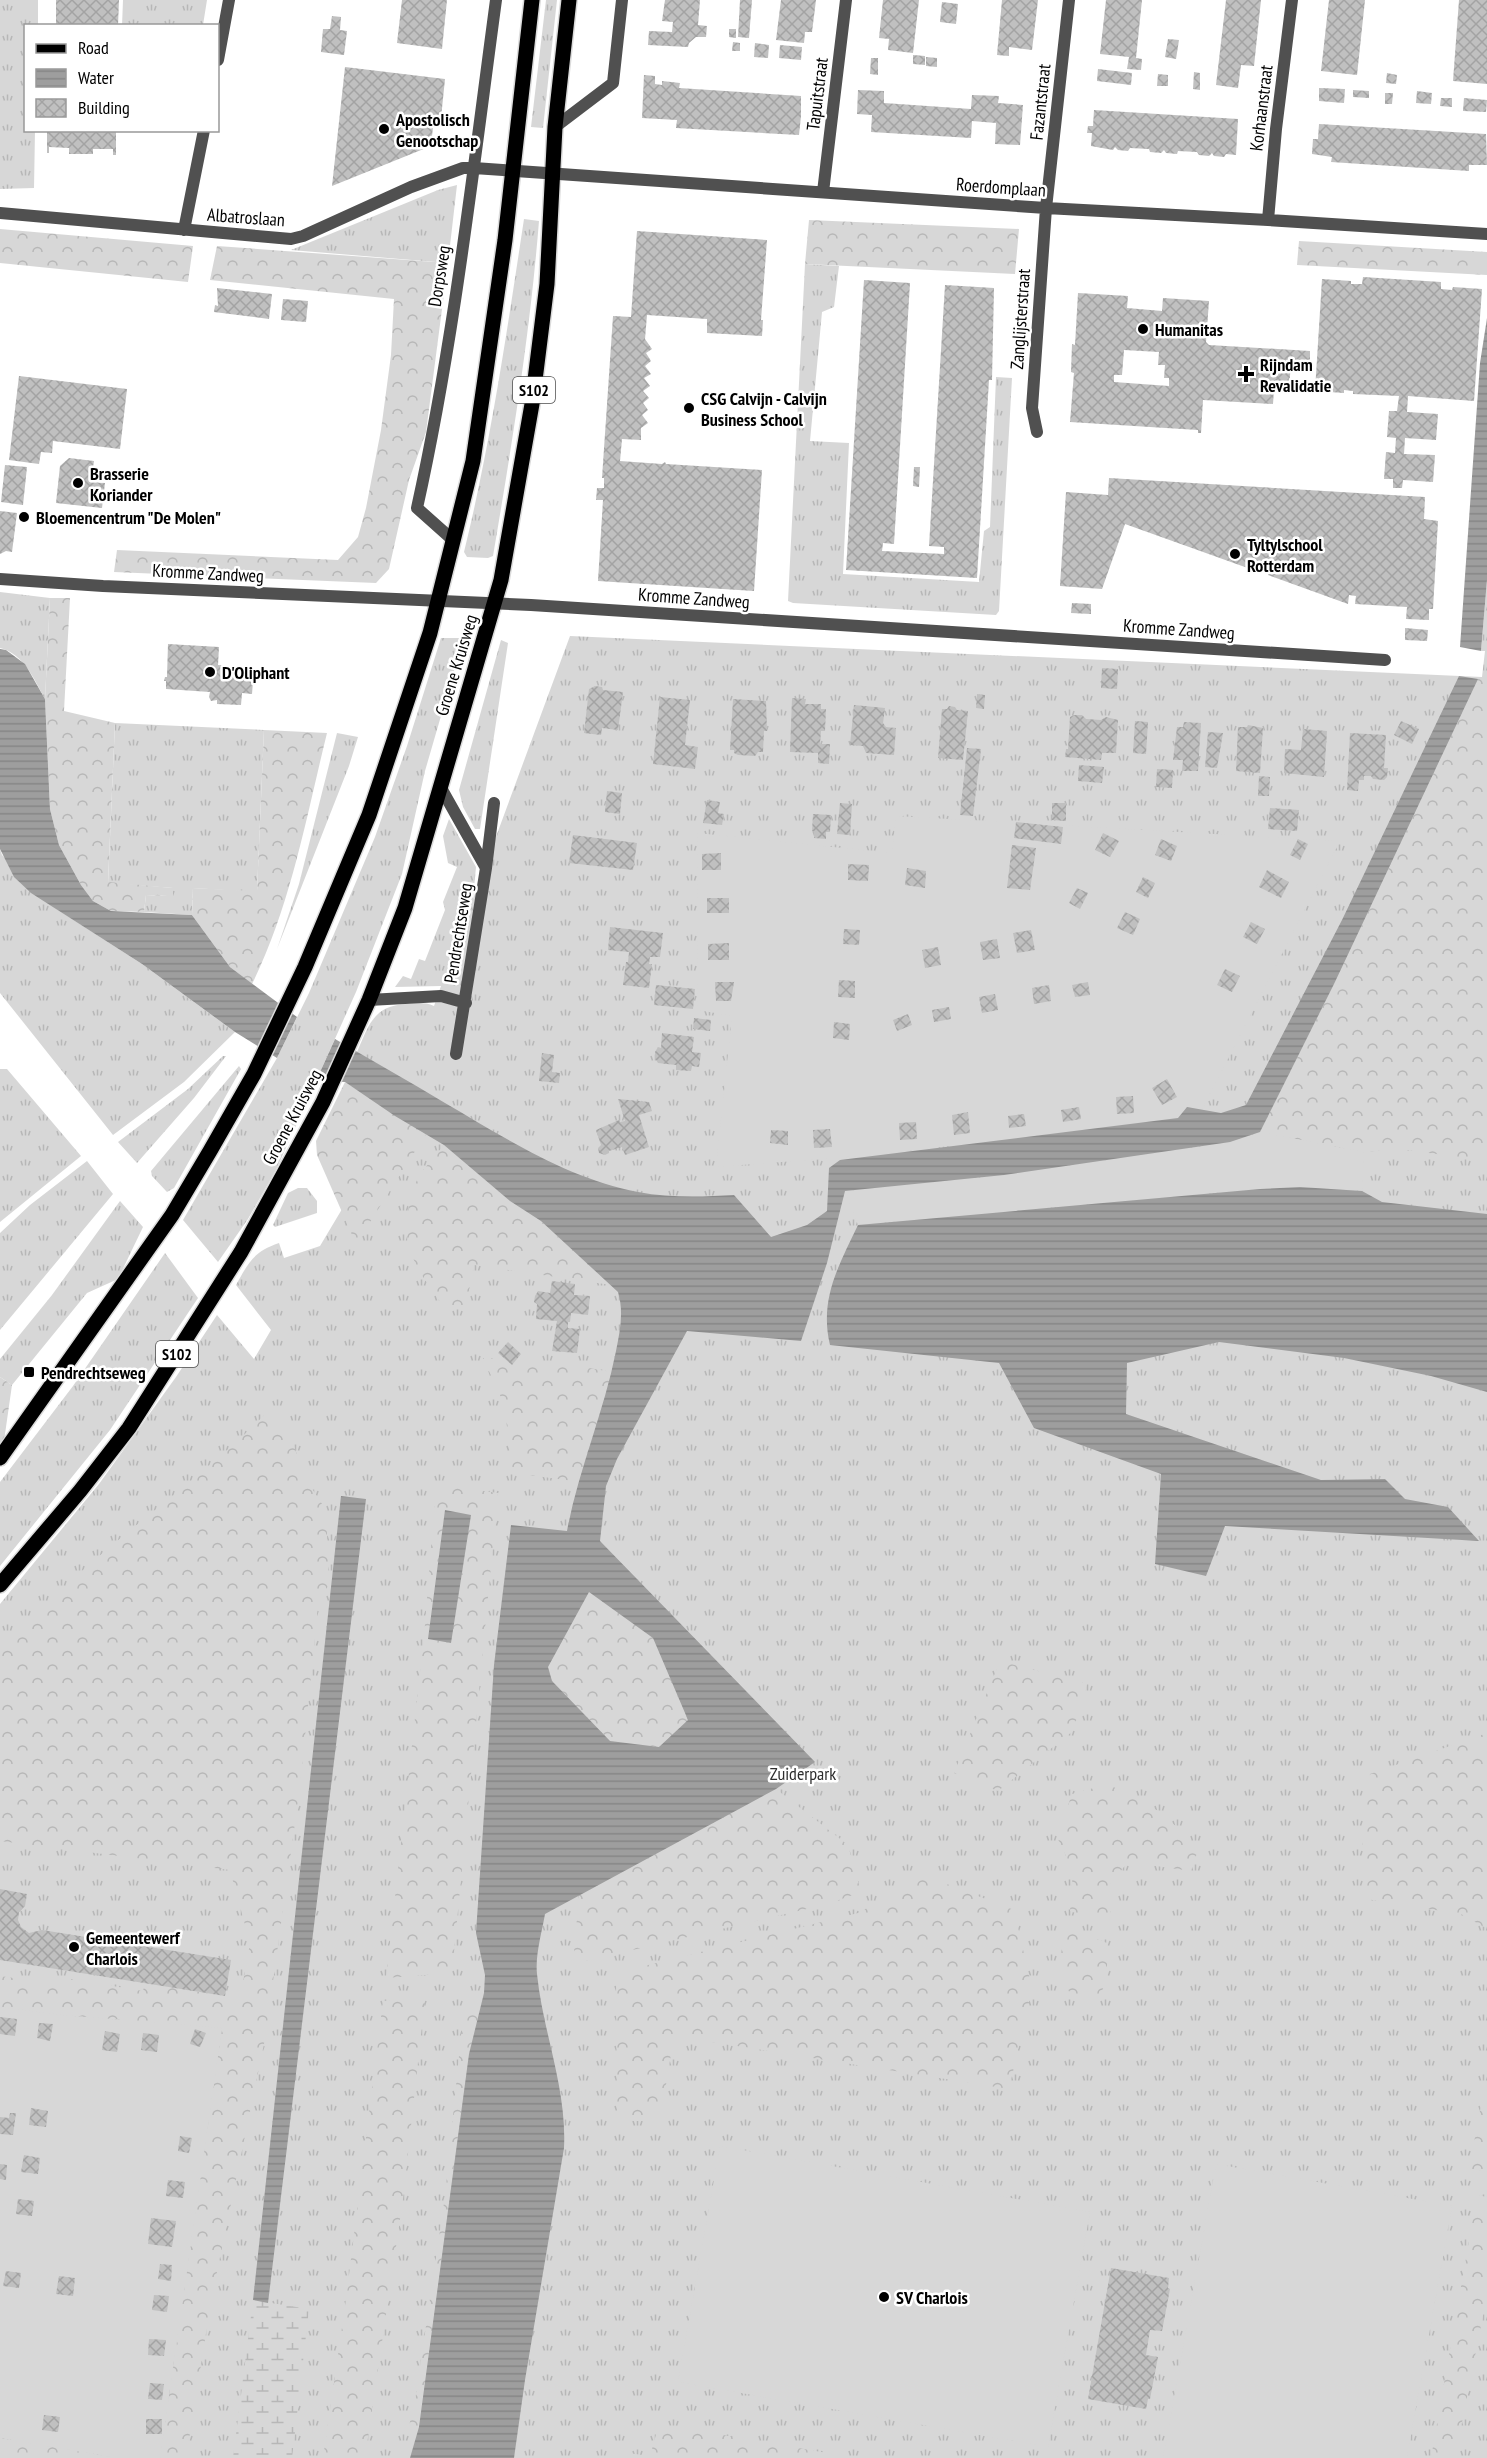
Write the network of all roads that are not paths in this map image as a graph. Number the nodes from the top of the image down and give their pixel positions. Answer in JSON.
{"nodes":[{"id":1,"x":229,"y":0,"type":"edge"},
{"id":2,"x":496,"y":0,"type":"edge"},
{"id":3,"x":532,"y":0,"type":"edge"},
{"id":4,"x":569,"y":0,"type":"edge"},
{"id":5,"x":622,"y":0,"type":"edge"},
{"id":6,"x":846,"y":0,"type":"edge"},
{"id":7,"x":1069,"y":0,"type":"edge"},
{"id":8,"x":1292,"y":0,"type":"edge"},
{"id":9,"x":219,"y":55,"type":"edge"},
{"id":10,"x":555,"y":127,"type":"junction"},
{"id":11,"x":203,"y":136,"type":"edge"},
{"id":12,"x":474,"y":168,"type":"junction"},
{"id":13,"x":512,"y":170,"type":"junction"},
{"id":14,"x":554,"y":173,"type":"junction"},
{"id":15,"x":823,"y":192,"type":"junction"},
{"id":16,"x":1046,"y":208,"type":"junction"},
{"id":17,"x":0,"y":213,"type":"edge"},
{"id":18,"x":1268,"y":220,"type":"junction"},
{"id":19,"x":184,"y":230,"type":"junction"},
{"id":20,"x":1487,"y":234,"type":"edge"},
{"id":21,"x":1037,"y":432,"type":"dead end"},
{"id":22,"x":454,"y":541,"type":"junction"},
{"id":23,"x":0,"y":579,"type":"edge"},
{"id":24,"x":438,"y":601,"type":"junction"},
{"id":25,"x":495,"y":604,"type":"junction"},
{"id":26,"x":1384,"y":660,"type":"dead end"},
{"id":27,"x":441,"y":788,"type":"junction"},
{"id":28,"x":494,"y":803,"type":"dead end"},
{"id":29,"x":486,"y":868,"type":"junction"},
{"id":30,"x":369,"y":1000,"type":"junction"},
{"id":31,"x":466,"y":1003,"type":"junction"},
{"id":32,"x":456,"y":1054,"type":"dead end"},
{"id":33,"x":0,"y":1458,"type":"edge"},
{"id":34,"x":0,"y":1585,"type":"edge"}],
"edges":[{"from":1,"to":9,"type":"street"},
{"from":2,"to":12,"type":"street","name":"Dorpsweg"},
{"from":3,"to":13,"type":"main road"},
{"from":4,"to":10,"type":"main road","number":"S102"},
{"from":5,"to":10,"type":"street"},
{"from":6,"to":15,"type":"street","name":"Tapuitstraat"},
{"from":7,"to":16,"type":"street","name":"Fazantstraat"},
{"from":8,"to":18,"type":"street","name":"Korhaanstraat"},
{"from":10,"to":14,"type":"main road","number":"S102"},
{"from":11,"to":19,"type":"street"},
{"from":12,"to":13,"type":"street","name":"Albatroslaan"},
{"from":12,"to":19,"type":"street","name":"Albatroslaan"},
{"from":12,"to":22,"type":"street","name":"Dorpsweg"},
{"from":13,"to":14,"type":"street","name":"Roerdomplaan"},
{"from":13,"to":22,"type":"main road"},
{"from":14,"to":15,"type":"street","name":"Roerdomplaan"},
{"from":14,"to":25,"type":"main road","number":"S102"},
{"from":15,"to":16,"type":"street","name":"Roerdomplaan"},
{"from":16,"to":18,"type":"street","name":"Roerdomplaan"},
{"from":16,"to":21,"type":"street","name":"Zanglijsterstraat"},
{"from":17,"to":19,"type":"street","name":"Albatroslaan"},
{"from":18,"to":20,"type":"street","name":"Roerdomplaan"},
{"from":22,"to":24,"type":"main road"},
{"from":23,"to":24,"type":"street","name":"Kromme Zandweg"},
{"from":24,"to":25,"type":"street","name":"Kromme Zandweg"},
{"from":24,"to":33,"type":"main road","name":"Groene Kruisweg"},
{"from":25,"to":26,"type":"street","name":"Kromme Zandweg"},
{"from":25,"to":27,"type":"main road","name":"Groene Kruisweg","number":"S102"},
{"from":27,"to":29,"type":"street","name":"Pendrechtseweg"},
{"from":27,"to":30,"type":"main road","name":"Groene Kruisweg","number":"S102"},
{"from":28,"to":29,"type":"street","name":"Pendrechtseweg"},
{"from":29,"to":31,"type":"street","name":"Pendrechtseweg"},
{"from":30,"to":31,"type":"street","name":"Pendrechtseweg"},
{"from":30,"to":34,"type":"main road","name":"Groene Kruisweg","number":"S102"},
{"from":31,"to":32,"type":"street","name":"Pendrechtseweg"}]}
